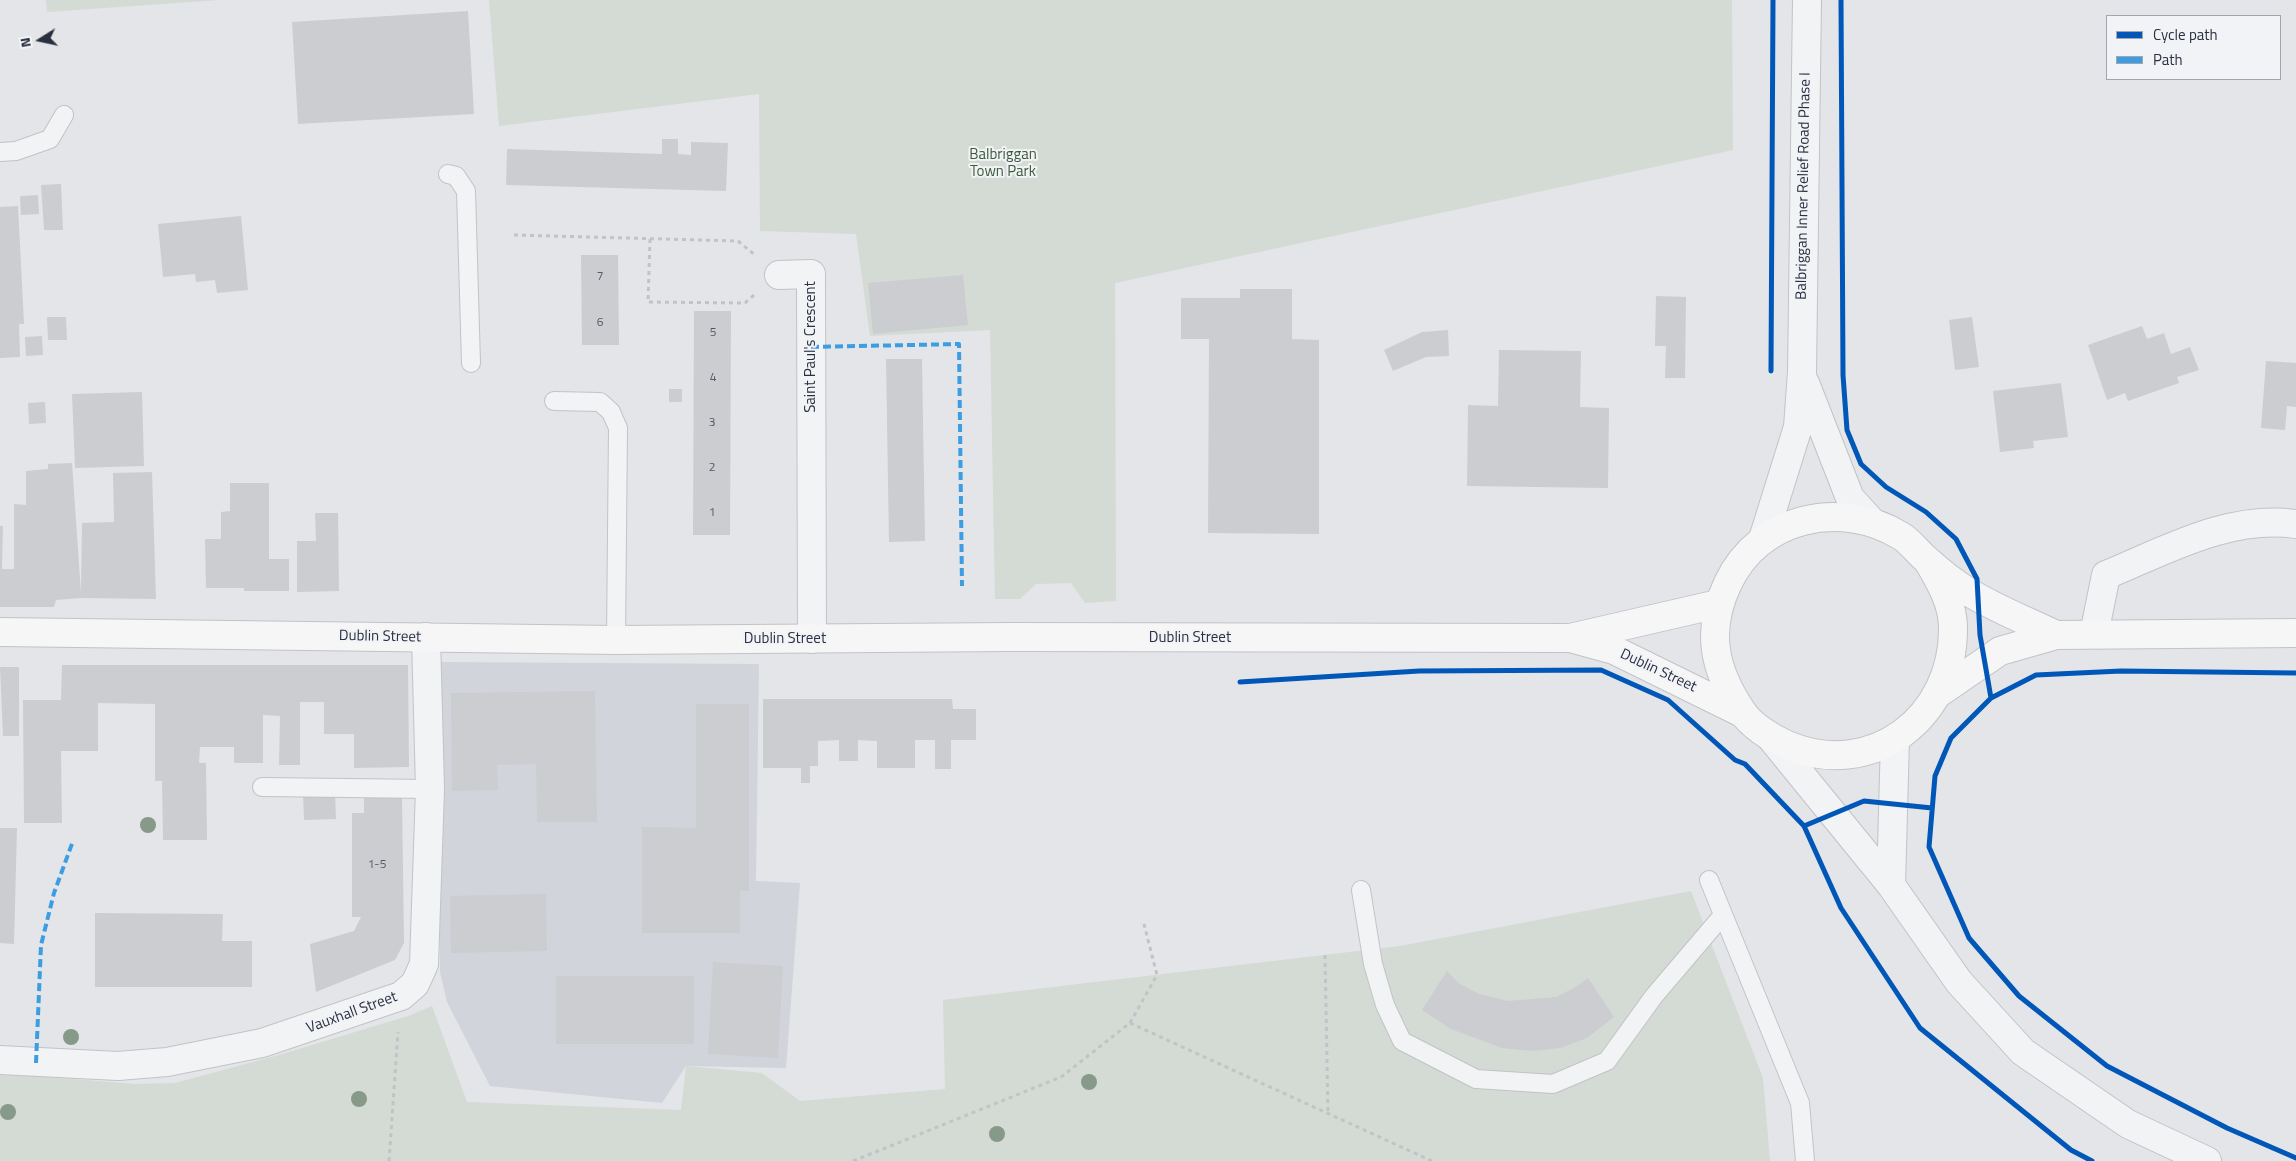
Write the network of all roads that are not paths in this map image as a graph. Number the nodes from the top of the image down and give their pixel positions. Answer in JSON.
{"nodes":[{"id":1,"x":1807,"y":0,"type":"edge"},
{"id":2,"x":64,"y":115,"type":"dead end"},
{"id":3,"x":0,"y":152,"type":"edge"},
{"id":4,"x":448,"y":174,"type":"dead end"},
{"id":5,"x":779,"y":275,"type":"road end"},
{"id":6,"x":471,"y":363,"type":"dead end"},
{"id":7,"x":1802,"y":372,"type":"junction"},
{"id":8,"x":554,"y":401,"type":"dead end"},
{"id":9,"x":1871,"y":521,"type":"junction"},
{"id":10,"x":2296,"y":524,"type":"edge"},
{"id":11,"x":1763,"y":539,"type":"junction"},
{"id":12,"x":1928,"y":561,"type":"junction"},
{"id":13,"x":1718,"y":604,"type":"junction"},
{"id":14,"x":0,"y":632,"type":"edge"},
{"id":15,"x":2296,"y":632,"type":"edge"},
{"id":16,"x":2094,"y":634,"type":"junction"},
{"id":17,"x":2056,"y":635,"type":"junction"},
{"id":18,"x":426,"y":637,"type":"junction"},
{"id":19,"x":1570,"y":638,"type":"junction"},
{"id":20,"x":616,"y":640,"type":"junction"},
{"id":21,"x":812,"y":640,"type":"junction"},
{"id":22,"x":1939,"y":693,"type":"junction"},
{"id":23,"x":1742,"y":713,"type":"junction"},
{"id":24,"x":1772,"y":739,"type":"junction"},
{"id":25,"x":1895,"y":739,"type":"junction"},
{"id":26,"x":262,"y":787,"type":"dead end"},
{"id":27,"x":430,"y":789,"type":"junction"},
{"id":28,"x":1709,"y":880,"type":"dead end"},
{"id":29,"x":1890,"y":885,"type":"junction"},
{"id":30,"x":1361,"y":890,"type":"dead end"},
{"id":31,"x":1723,"y":915,"type":"junction"},
{"id":32,"x":0,"y":1060,"type":"edge"},
{"id":33,"x":1805,"y":1161,"type":"edge"},
{"id":34,"x":2207,"y":1161,"type":"edge"}],
"edges":[{"from":1,"to":7,"type":"street","name":"Balbriggan Inner Relief Road Phase I"},
{"from":2,"to":3,"type":"lane"},
{"from":4,"to":6,"type":"lane"},
{"from":5,"to":21,"type":"street","name":"Saint Paul's Crescent"},
{"from":7,"to":9,"type":"street","name":"Balbriggan Inner Relief Road Phase I"},
{"from":7,"to":11,"type":"street","name":"Balbriggan Inner Relief Road Phase I"},
{"from":8,"to":20,"type":"lane"},
{"from":9,"to":11,"type":"main road"},
{"from":9,"to":12,"type":"main road"},
{"from":10,"to":16,"type":"street"},
{"from":11,"to":13,"type":"main road"},
{"from":12,"to":17,"type":"main road"},
{"from":12,"to":22,"type":"main road"},
{"from":13,"to":19,"type":"main road","name":"Dublin Street"},
{"from":13,"to":23,"type":"main road"},
{"from":14,"to":18,"type":"main road","name":"Dublin Street"},
{"from":15,"to":16,"type":"main road"},
{"from":16,"to":17,"type":"main road"},
{"from":17,"to":22,"type":"main road"},
{"from":18,"to":20,"type":"main road","name":"Dublin Street"},
{"from":18,"to":27,"type":"street","name":"Vauxhall Street"},
{"from":19,"to":21,"type":"main road","name":"Dublin Street"},
{"from":19,"to":23,"type":"main road","name":"Dublin Street"},
{"from":20,"to":21,"type":"main road","name":"Dublin Street"},
{"from":22,"to":25,"type":"main road"},
{"from":23,"to":24,"type":"main road"},
{"from":24,"to":25,"type":"main road"},
{"from":24,"to":29,"type":"street"},
{"from":25,"to":29,"type":"street"},
{"from":26,"to":27,"type":"lane"},
{"from":27,"to":32,"type":"street","name":"Vauxhall Street"},
{"from":28,"to":31,"type":"lane"},
{"from":29,"to":34,"type":"street"},
{"from":30,"to":31,"type":"lane"},
{"from":31,"to":33,"type":"lane"}]}
